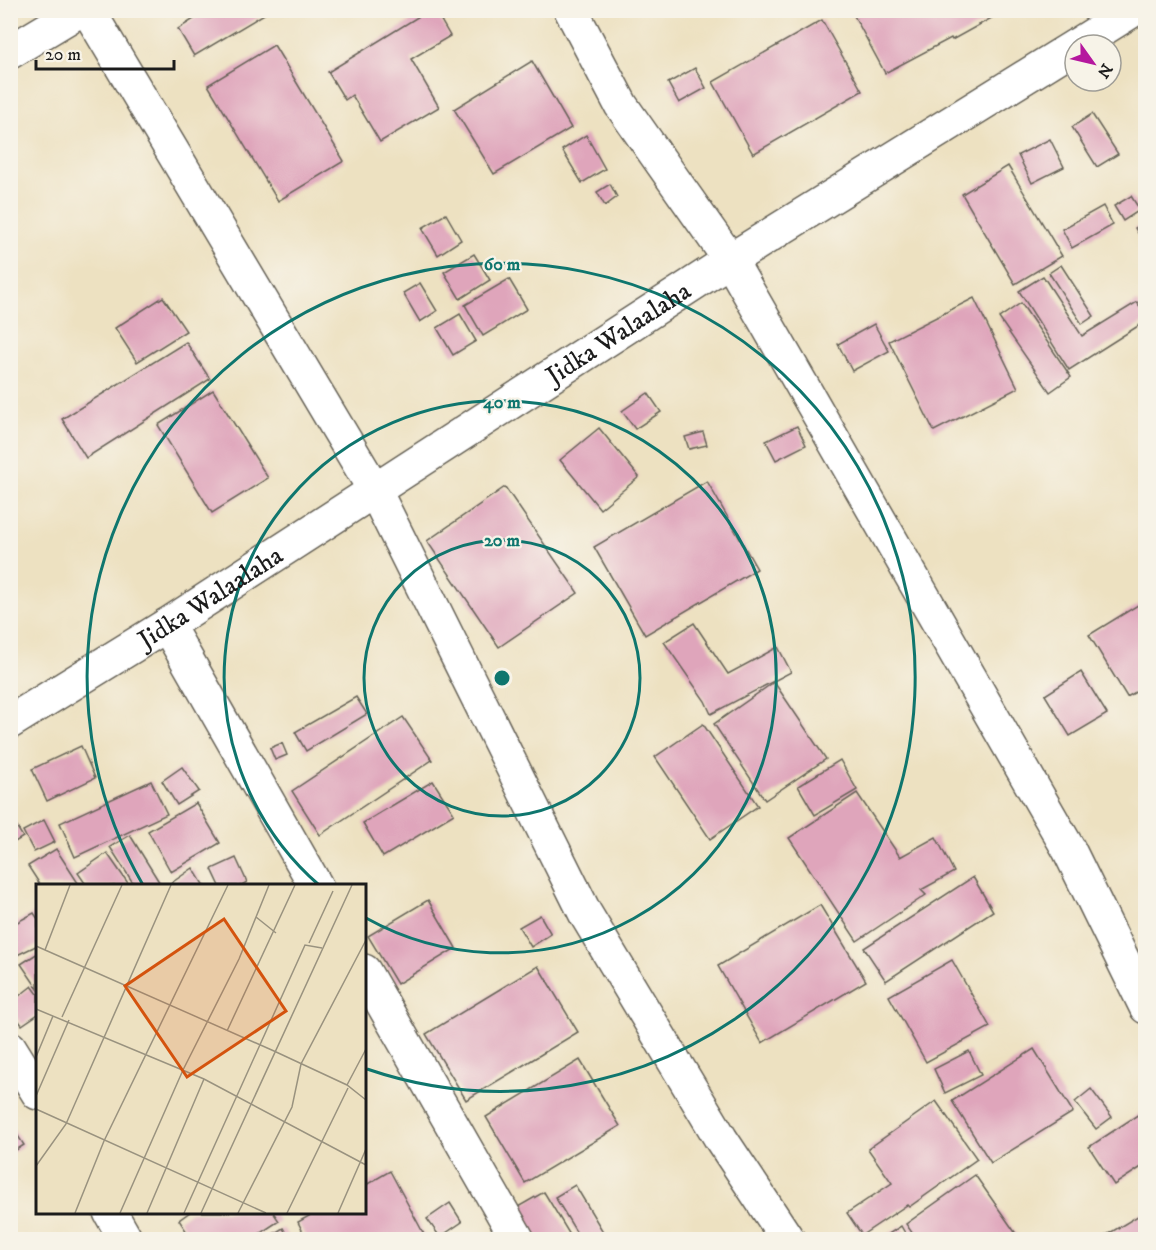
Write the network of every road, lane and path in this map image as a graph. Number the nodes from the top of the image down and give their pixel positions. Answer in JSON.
{"nodes":[{"id":1,"x":80,"y":10,"type":"edge"},
{"id":2,"x":88,"y":10,"type":"edge"},
{"id":3,"x":571,"y":10,"type":"edge"},
{"id":4,"x":1133,"y":10,"type":"edge"},
{"id":5,"x":1097,"y":33,"type":"edge"},
{"id":6,"x":10,"y":52,"type":"edge"},
{"id":7,"x":1063,"y":54,"type":"edge"},
{"id":8,"x":730,"y":260,"type":"junction"},
{"id":9,"x":374,"y":489,"type":"junction"},
{"id":10,"x":167,"y":625,"type":"junction"},
{"id":11,"x":10,"y":722,"type":"edge"},
{"id":12,"x":315,"y":884,"type":"edge"},
{"id":13,"x":366,"y":974,"type":"edge"},
{"id":14,"x":1146,"y":1006,"type":"edge"},
{"id":15,"x":10,"y":1048,"type":"edge"},
{"id":16,"x":36,"y":1090,"type":"edge"},
{"id":17,"x":111,"y":1214,"type":"edge"},
{"id":18,"x":126,"y":1239,"type":"edge"},
{"id":19,"x":518,"y":1239,"type":"edge"},
{"id":20,"x":788,"y":1239,"type":"edge"}],
"edges":[{"from":1,"to":6,"type":"street"},
{"from":2,"to":9,"type":"street"},
{"from":3,"to":8,"type":"street"},
{"from":4,"to":5,"type":"street","name":"Jidka Walaalaha"},
{"from":7,"to":8,"type":"street","name":"Jidka Walaalaha"},
{"from":8,"to":9,"type":"street","name":"Jidka Walaalaha"},
{"from":8,"to":14,"type":"street"},
{"from":9,"to":10,"type":"street","name":"Jidka Walaalaha"},
{"from":9,"to":20,"type":"street"},
{"from":10,"to":11,"type":"street","name":"Jidka Walaalaha"},
{"from":10,"to":12,"type":"street"},
{"from":13,"to":19,"type":"street"},
{"from":15,"to":16,"type":"street"},
{"from":17,"to":18,"type":"street"}]}
